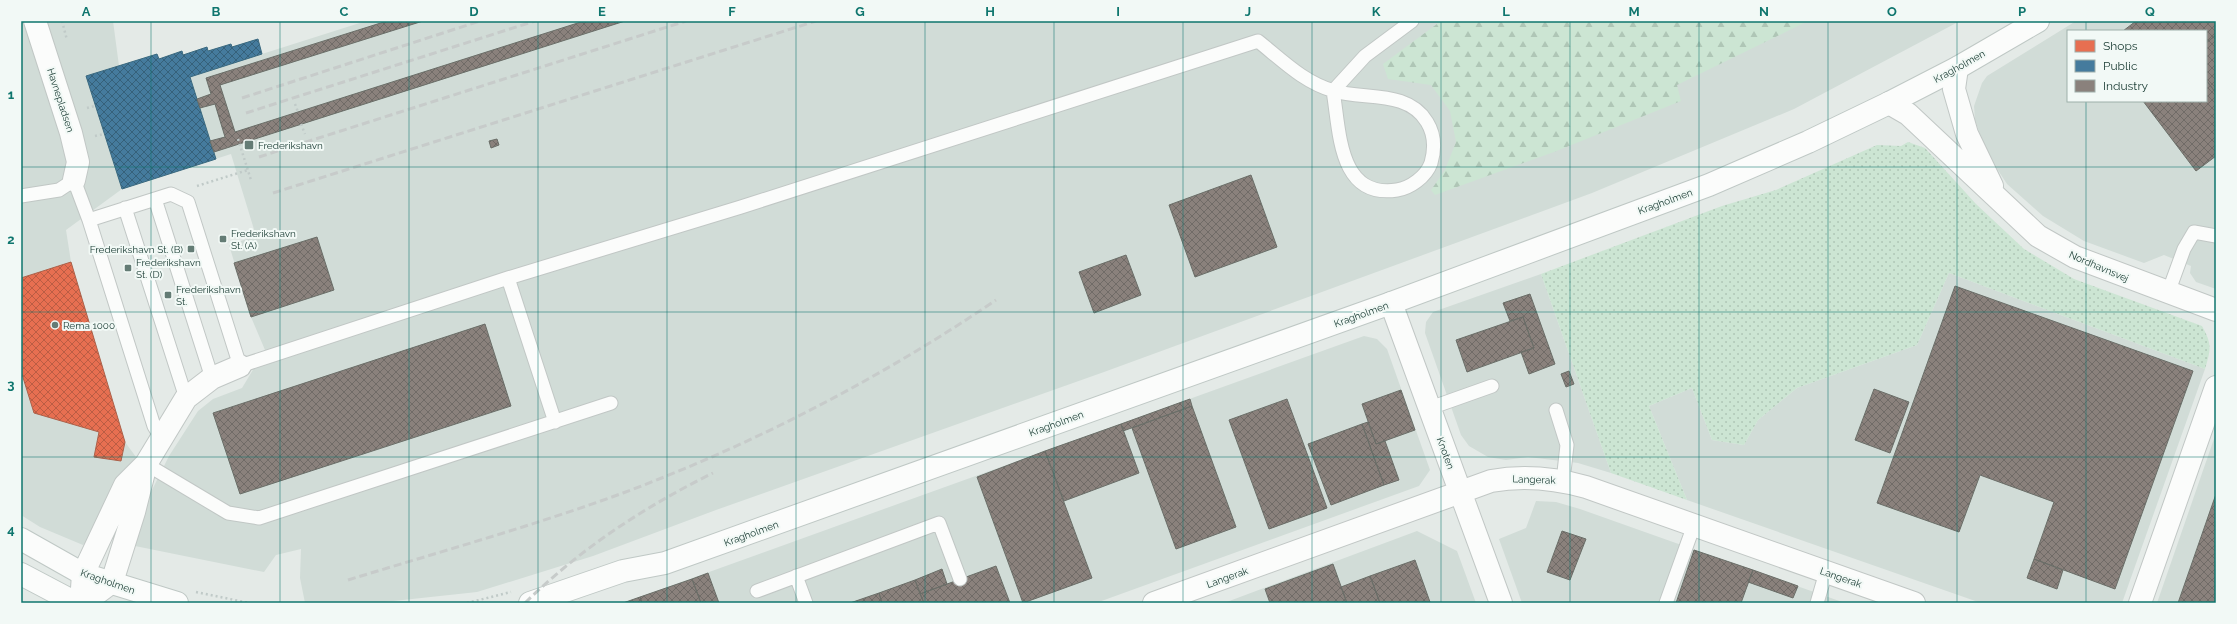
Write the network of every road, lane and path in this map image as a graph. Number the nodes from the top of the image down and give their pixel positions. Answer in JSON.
{"nodes":[{"id":1,"x":35,"y":21,"type":"edge"},
{"id":2,"x":1412,"y":21,"type":"edge"},
{"id":3,"x":2038,"y":21,"type":"edge"},
{"id":4,"x":1957,"y":68,"type":"junction"},
{"id":5,"x":1333,"y":91,"type":"junction"},
{"id":6,"x":1888,"y":103,"type":"junction"},
{"id":7,"x":295,"y":104,"type":"dead end"},
{"id":8,"x":95,"y":106,"type":"dead end"},
{"id":9,"x":87,"y":108,"type":"dead end"},
{"id":10,"x":298,"y":112,"type":"dead end"},
{"id":11,"x":302,"y":124,"type":"dead end"},
{"id":12,"x":104,"y":134,"type":"dead end"},
{"id":13,"x":305,"y":134,"type":"dead end"},
{"id":14,"x":96,"y":136,"type":"dead end"},
{"id":15,"x":238,"y":139,"type":"dead end"},
{"id":16,"x":248,"y":170,"type":"junction"},
{"id":17,"x":74,"y":180,"type":"junction"},
{"id":18,"x":251,"y":180,"type":"dead end"},
{"id":19,"x":171,"y":194,"type":"junction"},
{"id":20,"x":21,"y":196,"type":"edge"},
{"id":21,"x":1996,"y":196,"type":"junction"},
{"id":22,"x":155,"y":199,"type":"junction"},
{"id":23,"x":125,"y":208,"type":"junction"},
{"id":24,"x":89,"y":220,"type":"junction"},
{"id":25,"x":2216,"y":236,"type":"edge"},
{"id":26,"x":508,"y":278,"type":"junction"},
{"id":27,"x":2168,"y":293,"type":"junction"},
{"id":28,"x":1392,"y":303,"type":"junction"},
{"id":29,"x":2216,"y":310,"type":"edge"},
{"id":30,"x":240,"y":366,"type":"junction"},
{"id":31,"x":212,"y":378,"type":"junction"},
{"id":32,"x":1492,"y":386,"type":"dead end"},
{"id":33,"x":2216,"y":387,"type":"edge"},
{"id":34,"x":186,"y":398,"type":"junction"},
{"id":35,"x":611,"y":403,"type":"dead end"},
{"id":36,"x":1430,"y":408,"type":"junction"},
{"id":37,"x":1556,"y":410,"type":"dead end"},
{"id":38,"x":554,"y":422,"type":"junction"},
{"id":39,"x":162,"y":439,"type":"junction"},
{"id":40,"x":146,"y":464,"type":"junction"},
{"id":41,"x":1563,"y":481,"type":"junction"},
{"id":42,"x":1460,"y":493,"type":"junction"},
{"id":43,"x":1694,"y":525,"type":"junction"},
{"id":44,"x":21,"y":539,"type":"edge"},
{"id":45,"x":665,"y":564,"type":"junction"},
{"id":46,"x":1826,"y":572,"type":"junction"},
{"id":47,"x":21,"y":574,"type":"edge"},
{"id":48,"x":83,"y":574,"type":"junction"},
{"id":49,"x":796,"y":576,"type":"junction"},
{"id":50,"x":960,"y":579,"type":"dead end"},
{"id":51,"x":112,"y":582,"type":"junction"},
{"id":52,"x":757,"y":591,"type":"dead end"},
{"id":53,"x":522,"y":597,"type":"edge"},
{"id":54,"x":76,"y":603,"type":"edge"},
{"id":55,"x":81,"y":603,"type":"edge"},
{"id":56,"x":84,"y":603,"type":"edge"},
{"id":57,"x":177,"y":603,"type":"edge"},
{"id":58,"x":467,"y":603,"type":"edge"},
{"id":59,"x":578,"y":603,"type":"edge"},
{"id":60,"x":806,"y":603,"type":"edge"},
{"id":61,"x":1154,"y":603,"type":"edge"},
{"id":62,"x":1501,"y":603,"type":"edge"},
{"id":63,"x":1666,"y":603,"type":"edge"},
{"id":64,"x":1817,"y":603,"type":"edge"},
{"id":65,"x":1914,"y":603,"type":"edge"},
{"id":66,"x":2140,"y":603,"type":"edge"}],
"edges":[{"from":1,"to":17,"type":"street","name":"Havnepladsen"},
{"from":2,"to":5,"type":"lane"},
{"from":3,"to":4,"type":"street","name":"Kragholmen"},
{"from":4,"to":6,"type":"street","name":"Kragholmen"},
{"from":4,"to":21,"type":"street","name":"Nordhavnsvej"},
{"from":5,"to":5,"type":"lane"},
{"from":5,"to":26,"type":"lane"},
{"from":6,"to":21,"type":"street","name":"Nordhavnsvej"},
{"from":6,"to":28,"type":"street","name":"Kragholmen"},
{"from":7,"to":10,"type":"path"},
{"from":8,"to":9,"type":"path"},
{"from":11,"to":13,"type":"path"},
{"from":12,"to":14,"type":"path"},
{"from":15,"to":16,"type":"path"},
{"from":16,"to":18,"type":"path"},
{"from":16,"to":19,"type":"path"},
{"from":17,"to":20,"type":"lane"},
{"from":17,"to":24,"type":"lane"},
{"from":19,"to":22,"type":"lane"},
{"from":19,"to":30,"type":"lane"},
{"from":21,"to":27,"type":"street","name":"Nordhavnsvej"},
{"from":22,"to":23,"type":"lane"},
{"from":22,"to":31,"type":"lane"},
{"from":23,"to":24,"type":"lane"},
{"from":23,"to":34,"type":"lane"},
{"from":24,"to":39,"type":"lane"},
{"from":25,"to":27,"type":"lane"},
{"from":26,"to":30,"type":"lane"},
{"from":26,"to":38,"type":"lane"},
{"from":27,"to":29,"type":"street","name":"Nordhavnsvej"},
{"from":28,"to":36,"type":"street","name":"Knoten"},
{"from":28,"to":45,"type":"street","name":"Kragholmen"},
{"from":30,"to":31,"type":"street"},
{"from":31,"to":34,"type":"street"},
{"from":32,"to":36,"type":"lane"},
{"from":33,"to":66,"type":"street"},
{"from":34,"to":39,"type":"street"},
{"from":35,"to":38,"type":"lane"},
{"from":36,"to":42,"type":"street","name":"Knoten"},
{"from":37,"to":41,"type":"lane"},
{"from":38,"to":40,"type":"lane"},
{"from":39,"to":40,"type":"street"},
{"from":40,"to":48,"type":"street"},
{"from":40,"to":51,"type":"street"},
{"from":41,"to":42,"type":"street","name":"Langerak"},
{"from":41,"to":43,"type":"street","name":"Langerak"},
{"from":42,"to":61,"type":"street","name":"Langerak"},
{"from":42,"to":62,"type":"street","name":"Knoten"},
{"from":43,"to":46,"type":"street","name":"Langerak"},
{"from":43,"to":63,"type":"lane"},
{"from":44,"to":48,"type":"street","name":"Kragholmen"},
{"from":45,"to":53,"type":"street","name":"Kragholmen"},
{"from":45,"to":59,"type":"street","name":"Kragholmen"},
{"from":46,"to":64,"type":"lane"},
{"from":46,"to":65,"type":"street","name":"Langerak"},
{"from":47,"to":54,"type":"street"},
{"from":48,"to":51,"type":"street","name":"Kragholmen"},
{"from":48,"to":55,"type":"street"},
{"from":49,"to":50,"type":"lane"},
{"from":49,"to":52,"type":"lane"},
{"from":49,"to":60,"type":"lane"},
{"from":51,"to":56,"type":"street"},
{"from":51,"to":57,"type":"street","name":"Kragholmen"},
{"from":53,"to":58,"type":"path"}]}
